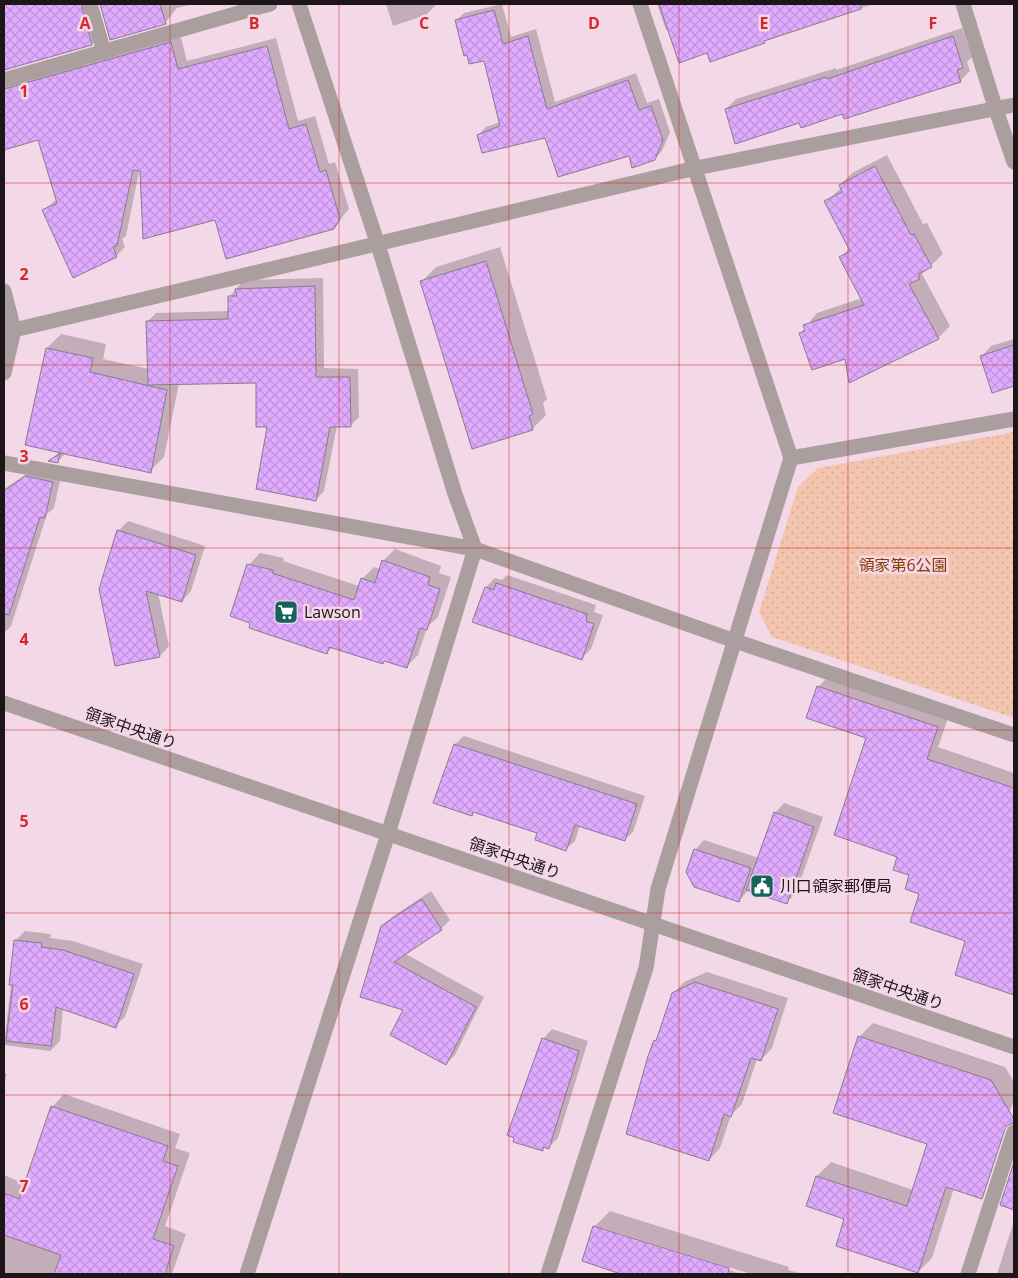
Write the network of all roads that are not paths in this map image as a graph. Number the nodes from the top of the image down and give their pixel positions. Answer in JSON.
{"nodes":[{"id":1,"x":90,"y":4,"type":"edge"},
{"id":2,"x":270,"y":4,"type":"edge"},
{"id":3,"x":299,"y":4,"type":"edge"},
{"id":4,"x":640,"y":4,"type":"edge"},
{"id":5,"x":963,"y":4,"type":"edge"},
{"id":6,"x":104,"y":52,"type":"junction"},
{"id":7,"x":4,"y":80,"type":"edge"},
{"id":8,"x":1014,"y":105,"type":"edge"},
{"id":9,"x":996,"y":110,"type":"junction"},
{"id":10,"x":1014,"y":162,"type":"edge"},
{"id":11,"x":696,"y":168,"type":"junction"},
{"id":12,"x":378,"y":245,"type":"junction"},
{"id":13,"x":4,"y":291,"type":"edge"},
{"id":14,"x":9,"y":329,"type":"edge"},
{"id":15,"x":4,"y":373,"type":"edge"},
{"id":16,"x":1014,"y":419,"type":"edge"},
{"id":17,"x":791,"y":458,"type":"junction"},
{"id":18,"x":4,"y":463,"type":"edge"},
{"id":19,"x":475,"y":549,"type":"junction"},
{"id":20,"x":735,"y":641,"type":"junction"},
{"id":21,"x":4,"y":703,"type":"edge"},
{"id":22,"x":1014,"y":735,"type":"edge"},
{"id":23,"x":388,"y":834,"type":"junction"},
{"id":24,"x":654,"y":923,"type":"junction"},
{"id":25,"x":1014,"y":1047,"type":"edge"},
{"id":26,"x":1014,"y":1132,"type":"edge"},
{"id":27,"x":247,"y":1274,"type":"edge"},
{"id":28,"x":548,"y":1274,"type":"edge"},
{"id":29,"x":968,"y":1274,"type":"edge"}],
"edges":[{"from":1,"to":6,"type":"street"},
{"from":2,"to":6,"type":"street"},
{"from":3,"to":12,"type":"street"},
{"from":4,"to":11,"type":"street"},
{"from":5,"to":9,"type":"street"},
{"from":6,"to":7,"type":"street"},
{"from":8,"to":9,"type":"street"},
{"from":9,"to":10,"type":"street"},
{"from":9,"to":11,"type":"street"},
{"from":11,"to":12,"type":"street"},
{"from":11,"to":17,"type":"street"},
{"from":12,"to":14,"type":"street"},
{"from":12,"to":19,"type":"street"},
{"from":13,"to":14,"type":"street"},
{"from":14,"to":15,"type":"street"},
{"from":16,"to":17,"type":"street"},
{"from":17,"to":20,"type":"street"},
{"from":18,"to":19,"type":"street"},
{"from":19,"to":20,"type":"street"},
{"from":19,"to":23,"type":"street"},
{"from":20,"to":22,"type":"street"},
{"from":20,"to":24,"type":"street"},
{"from":21,"to":23,"type":"street","name":"領家中央通り"},
{"from":23,"to":24,"type":"street","name":"領家中央通り"},
{"from":23,"to":27,"type":"street"},
{"from":24,"to":25,"type":"street","name":"領家中央通り"},
{"from":24,"to":28,"type":"street"},
{"from":26,"to":29,"type":"street"}]}
